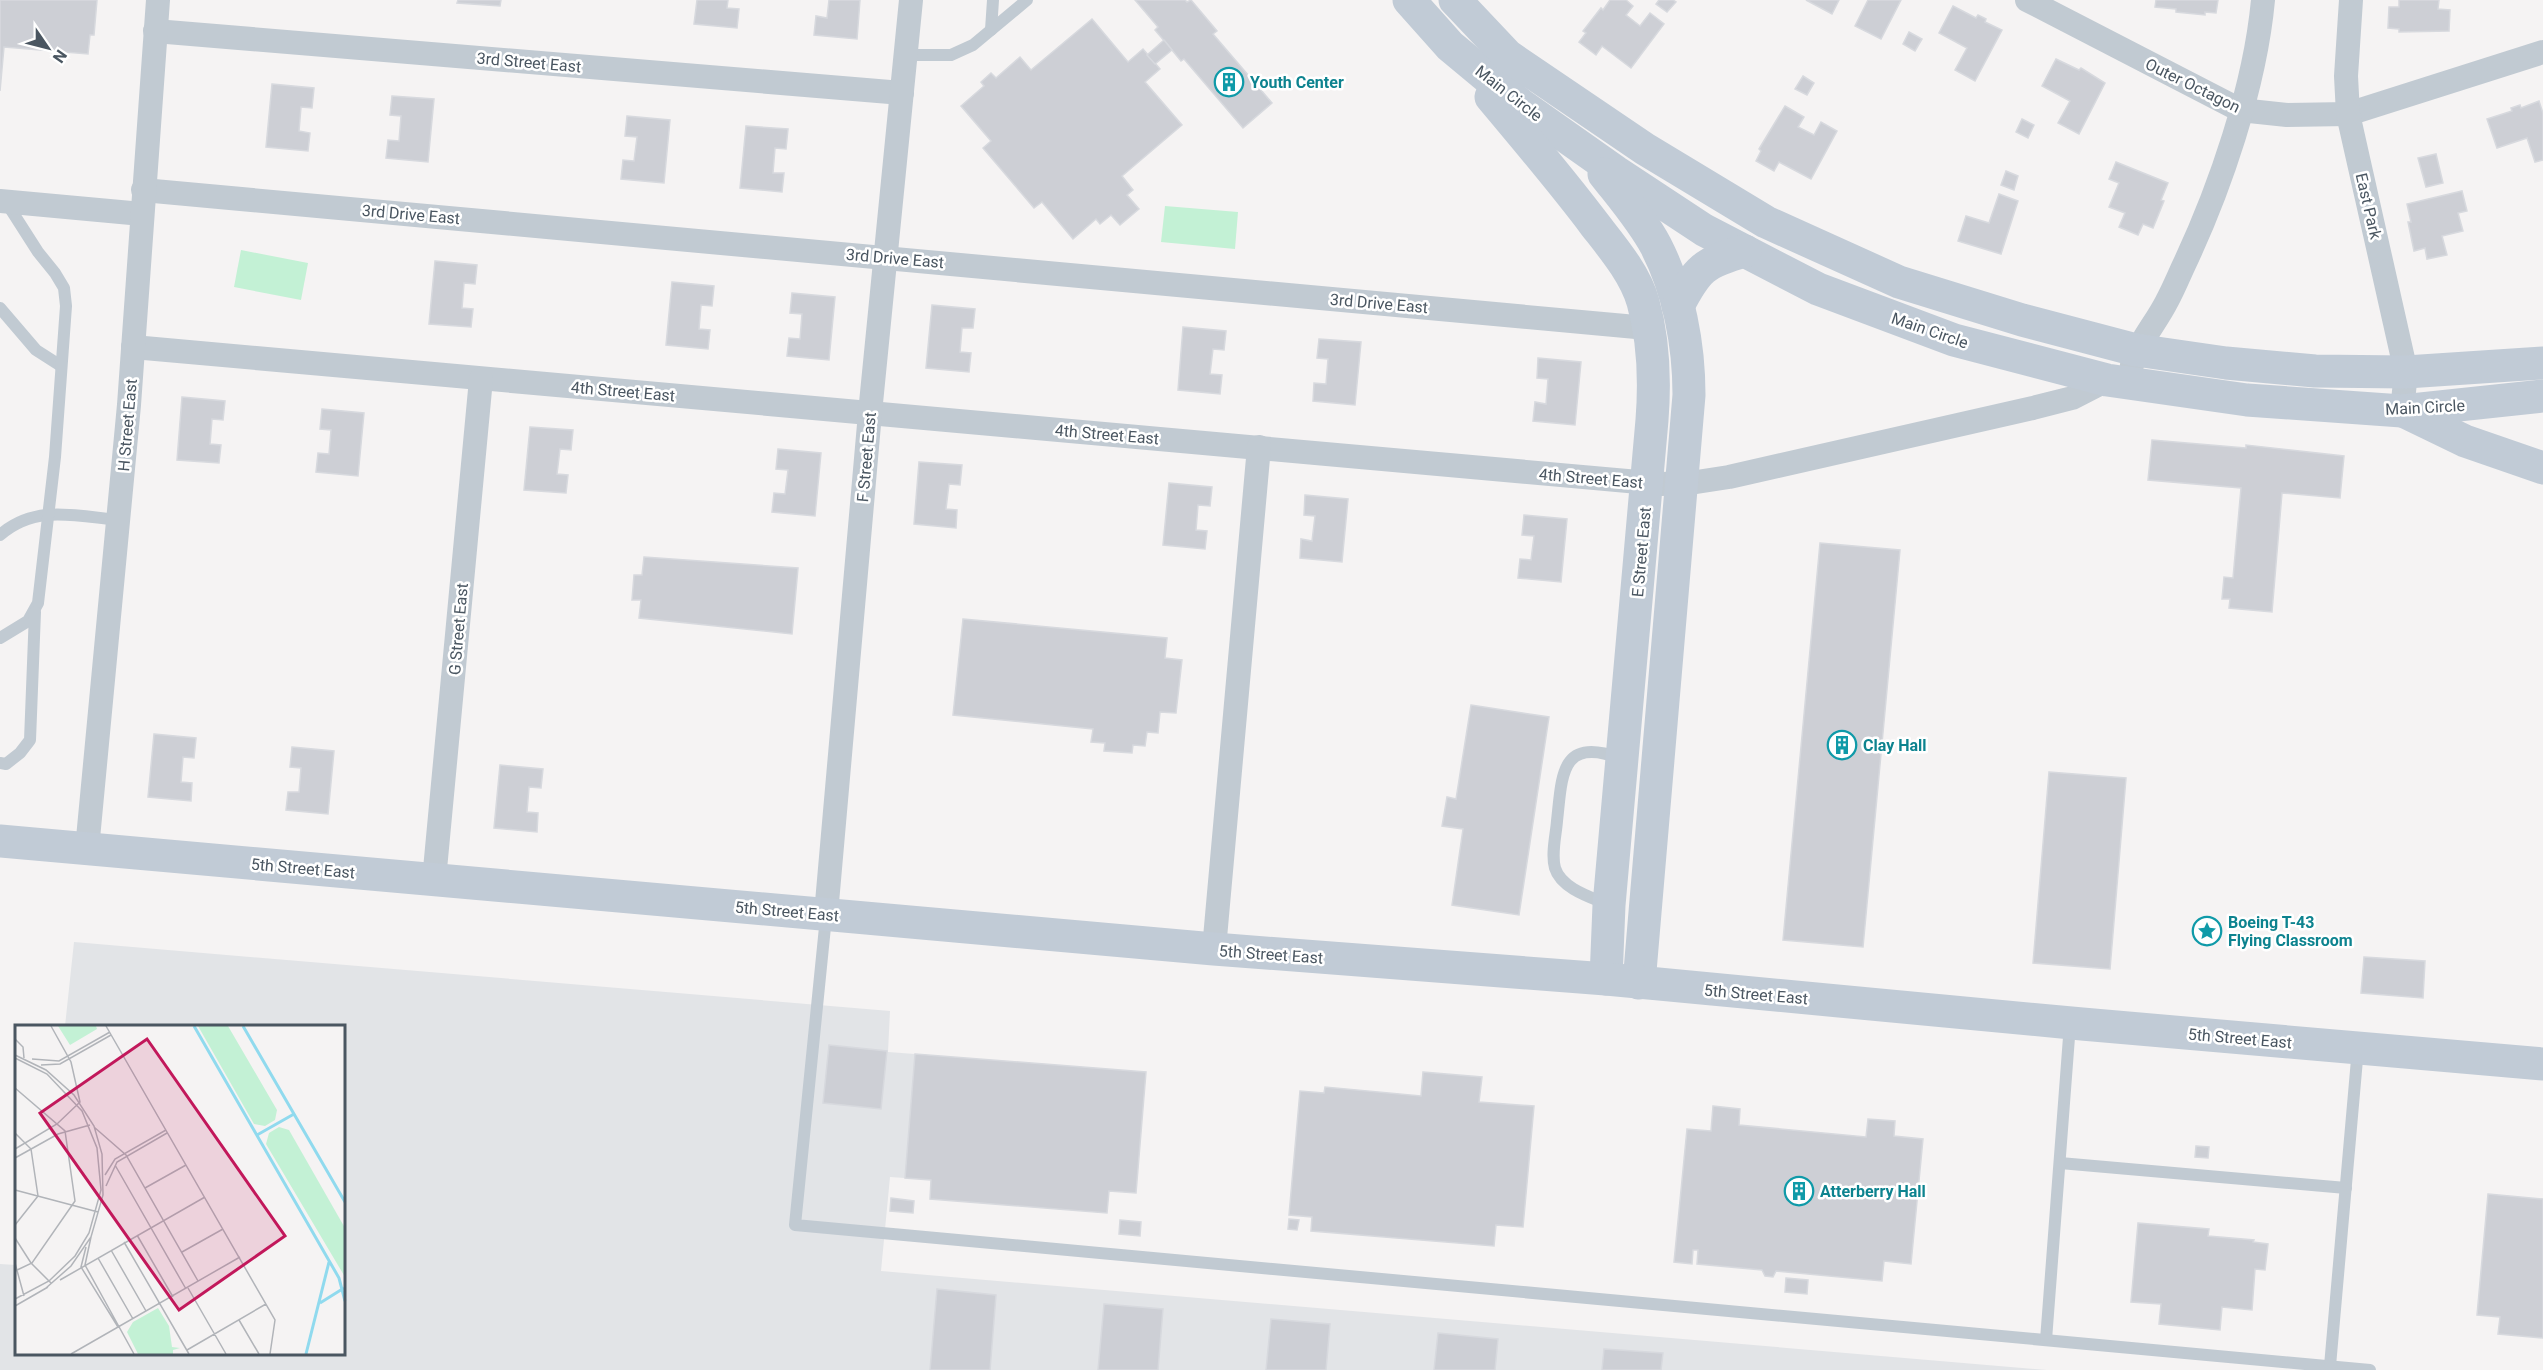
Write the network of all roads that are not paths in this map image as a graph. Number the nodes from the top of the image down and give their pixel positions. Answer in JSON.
{"nodes":[{"id":1,"x":158,"y":0,"type":"edge"},
{"id":2,"x":911,"y":0,"type":"edge"},
{"id":3,"x":993,"y":0,"type":"edge"},
{"id":4,"x":1027,"y":0,"type":"edge"},
{"id":5,"x":1408,"y":0,"type":"edge"},
{"id":6,"x":1455,"y":0,"type":"edge"},
{"id":7,"x":2027,"y":0,"type":"edge"},
{"id":8,"x":2263,"y":0,"type":"edge"},
{"id":9,"x":2351,"y":0,"type":"edge"},
{"id":10,"x":991,"y":30,"type":"junction"},
{"id":11,"x":155,"y":31,"type":"junction"},
{"id":12,"x":1450,"y":46,"type":"junction"},
{"id":13,"x":2543,"y":52,"type":"edge"},
{"id":14,"x":906,"y":55,"type":"junction"},
{"id":15,"x":1508,"y":56,"type":"junction"},
{"id":16,"x":902,"y":93,"type":"junction"},
{"id":17,"x":2240,"y":110,"type":"junction"},
{"id":18,"x":2348,"y":114,"type":"junction"},
{"id":19,"x":1583,"y":148,"type":"junction"},
{"id":20,"x":143,"y":190,"type":"junction"},
{"id":21,"x":3,"y":202,"type":"edge"},
{"id":22,"x":142,"y":214,"type":"junction"},
{"id":23,"x":1745,"y":251,"type":"junction"},
{"id":24,"x":885,"y":256,"type":"junction"},
{"id":25,"x":1678,"y":306,"type":"junction"},
{"id":26,"x":0,"y":308,"type":"edge"},
{"id":27,"x":1647,"y":328,"type":"junction"},
{"id":28,"x":133,"y":347,"type":"junction"},
{"id":29,"x":2136,"y":350,"type":"junction"},
{"id":30,"x":2543,"y":363,"type":"edge"},
{"id":31,"x":61,"y":366,"type":"junction"},
{"id":32,"x":2406,"y":372,"type":"junction"},
{"id":33,"x":482,"y":379,"type":"junction"},
{"id":34,"x":2117,"y":381,"type":"junction"},
{"id":35,"x":2072,"y":384,"type":"junction"},
{"id":36,"x":2543,"y":396,"type":"edge"},
{"id":37,"x":2402,"y":411,"type":"junction"},
{"id":38,"x":870,"y":413,"type":"junction"},
{"id":39,"x":1258,"y":447,"type":"junction"},
{"id":40,"x":2543,"y":468,"type":"edge"},
{"id":41,"x":1646,"y":482,"type":"junction"},
{"id":42,"x":1682,"y":483,"type":"junction"},
{"id":43,"x":49,"y":513,"type":"junction"},
{"id":44,"x":118,"y":520,"type":"junction"},
{"id":45,"x":0,"y":535,"type":"edge"},
{"id":46,"x":35,"y":612,"type":"junction"},
{"id":47,"x":0,"y":638,"type":"edge"},
{"id":48,"x":1623,"y":760,"type":"junction"},
{"id":49,"x":0,"y":763,"type":"edge"},
{"id":50,"x":0,"y":841,"type":"edge"},
{"id":51,"x":87,"y":849,"type":"junction"},
{"id":52,"x":434,"y":880,"type":"junction"},
{"id":53,"x":1609,"y":905,"type":"junction"},
{"id":54,"x":826,"y":914,"type":"junction"},
{"id":55,"x":1214,"y":949,"type":"junction"},
{"id":56,"x":1606,"y":979,"type":"junction"},
{"id":57,"x":1639,"y":982,"type":"junction"},
{"id":58,"x":2070,"y":1023,"type":"junction"},
{"id":59,"x":2358,"y":1048,"type":"junction"},
{"id":60,"x":2543,"y":1064,"type":"edge"},
{"id":61,"x":2060,"y":1163,"type":"junction"},
{"id":62,"x":2346,"y":1188,"type":"junction"},
{"id":63,"x":2046,"y":1340,"type":"junction"},
{"id":64,"x":2331,"y":1366,"type":"junction"},
{"id":65,"x":2370,"y":1370,"type":"edge"}],
"edges":[{"from":1,"to":11,"type":"street","name":"H Street East"},
{"from":2,"to":14,"type":"street","name":"F Street East"},
{"from":3,"to":10,"type":"lane"},
{"from":4,"to":10,"type":"lane"},
{"from":5,"to":12,"type":"street","name":"Main Circle"},
{"from":6,"to":15,"type":"street","name":"Main Circle"},
{"from":7,"to":17,"type":"street","name":"Outer Octagon"},
{"from":8,"to":17,"type":"street"},
{"from":9,"to":18,"type":"street","name":"East Park"},
{"from":10,"to":14,"type":"lane"},
{"from":11,"to":16,"type":"street","name":"3rd Street East"},
{"from":11,"to":20,"type":"street","name":"H Street East"},
{"from":12,"to":19,"type":"street","name":"Main Circle"},
{"from":12,"to":27,"type":"street","name":"E Street East"},
{"from":13,"to":18,"type":"street","name":"Outer Octagon"},
{"from":14,"to":16,"type":"street","name":"F Street East"},
{"from":15,"to":19,"type":"street"},
{"from":15,"to":29,"type":"street","name":"Main Circle"},
{"from":16,"to":24,"type":"street","name":"F Street East"},
{"from":17,"to":18,"type":"street","name":"Outer Octagon"},
{"from":17,"to":29,"type":"street"},
{"from":18,"to":32,"type":"street","name":"East Park"},
{"from":19,"to":23,"type":"street","name":"Main Circle"},
{"from":19,"to":25,"type":"street"},
{"from":20,"to":22,"type":"street","name":"H Street East"},
{"from":20,"to":24,"type":"street","name":"3rd Drive East"},
{"from":21,"to":22,"type":"street"},
{"from":21,"to":31,"type":"lane"},
{"from":22,"to":28,"type":"street","name":"H Street East"},
{"from":23,"to":25,"type":"street"},
{"from":23,"to":35,"type":"street","name":"Main Circle"},
{"from":24,"to":27,"type":"street","name":"3rd Drive East"},
{"from":24,"to":38,"type":"street","name":"F Street East"},
{"from":25,"to":42,"type":"street"},
{"from":26,"to":31,"type":"lane"},
{"from":27,"to":41,"type":"street","name":"E Street East"},
{"from":28,"to":33,"type":"street","name":"4th Street East"},
{"from":28,"to":44,"type":"street","name":"H Street East"},
{"from":29,"to":32,"type":"street","name":"Main Circle"},
{"from":29,"to":34,"type":"street"},
{"from":30,"to":32,"type":"street","name":"Main Circle"},
{"from":31,"to":43,"type":"lane"},
{"from":32,"to":37,"type":"street","name":"East Park"},
{"from":33,"to":38,"type":"street","name":"4th Street East"},
{"from":33,"to":52,"type":"street","name":"G Street East"},
{"from":34,"to":35,"type":"street","name":"Main Circle"},
{"from":34,"to":37,"type":"street","name":"Main Circle"},
{"from":35,"to":42,"type":"street","name":"4th Street East"},
{"from":36,"to":37,"type":"street","name":"Main Circle"},
{"from":37,"to":40,"type":"street"},
{"from":38,"to":39,"type":"street","name":"4th Street East"},
{"from":38,"to":54,"type":"street","name":"F Street East"},
{"from":39,"to":41,"type":"street","name":"4th Street East"},
{"from":39,"to":55,"type":"street"},
{"from":41,"to":42,"type":"street","name":"4th Street East"},
{"from":41,"to":48,"type":"street","name":"E Street East"},
{"from":42,"to":57,"type":"street"},
{"from":43,"to":44,"type":"lane"},
{"from":43,"to":45,"type":"lane"},
{"from":43,"to":46,"type":"lane"},
{"from":44,"to":51,"type":"street","name":"H Street East"},
{"from":46,"to":47,"type":"lane"},
{"from":46,"to":49,"type":"lane"},
{"from":48,"to":53,"type":"street","name":"E Street East"},
{"from":48,"to":53,"type":"lane"},
{"from":50,"to":51,"type":"street","name":"5th Street East"},
{"from":51,"to":52,"type":"street","name":"5th Street East"},
{"from":52,"to":54,"type":"street","name":"5th Street East"},
{"from":53,"to":56,"type":"street","name":"E Street East"},
{"from":54,"to":55,"type":"street","name":"5th Street East"},
{"from":54,"to":63,"type":"lane"},
{"from":55,"to":56,"type":"street","name":"5th Street East"},
{"from":56,"to":57,"type":"street","name":"5th Street East"},
{"from":57,"to":58,"type":"street","name":"5th Street East"},
{"from":58,"to":59,"type":"street","name":"5th Street East"},
{"from":58,"to":61,"type":"lane"},
{"from":59,"to":60,"type":"street","name":"5th Street East"},
{"from":59,"to":62,"type":"lane"},
{"from":61,"to":62,"type":"lane"},
{"from":61,"to":63,"type":"lane"},
{"from":62,"to":64,"type":"lane"},
{"from":63,"to":64,"type":"lane"},
{"from":64,"to":65,"type":"lane"}]}
